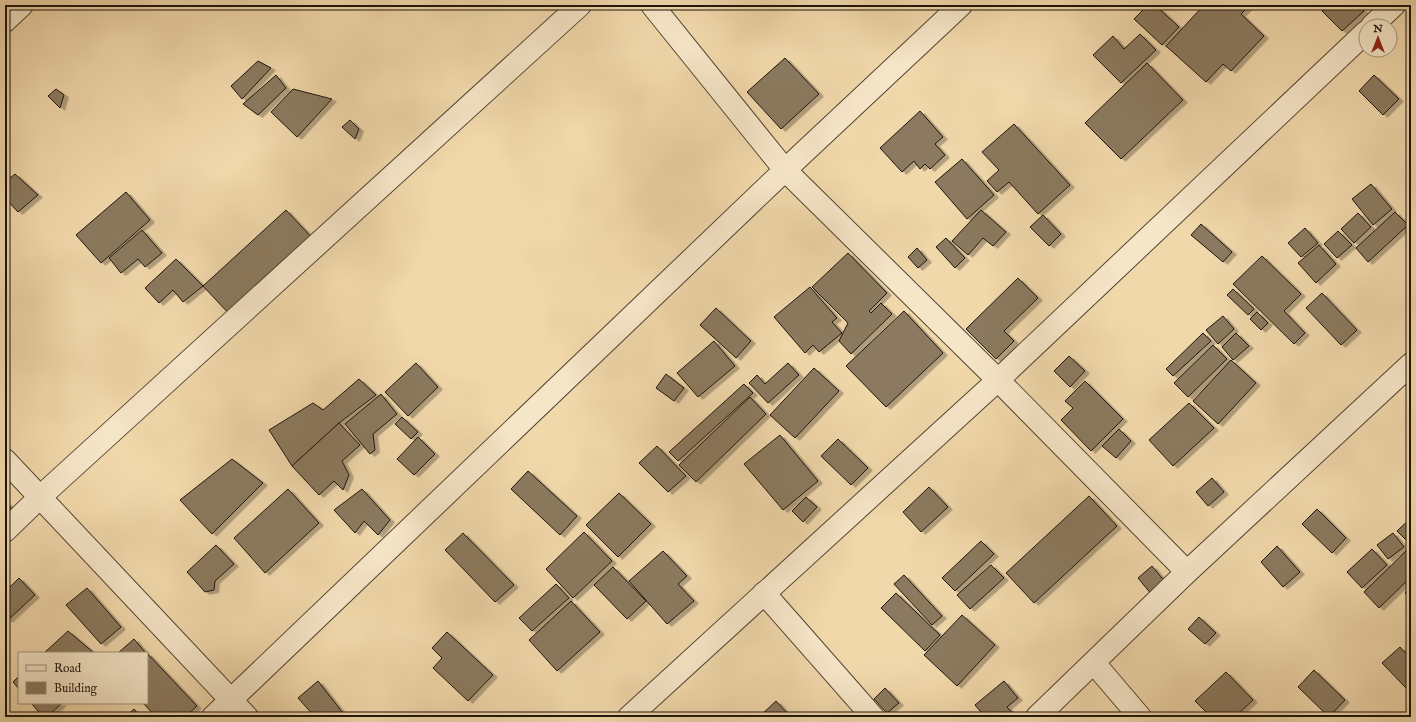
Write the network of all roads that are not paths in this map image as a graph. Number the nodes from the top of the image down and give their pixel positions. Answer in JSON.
{"nodes":[{"id":1,"x":22,"y":5,"type":"edge"},
{"id":2,"x":580,"y":5,"type":"edge"},
{"id":3,"x":652,"y":5,"type":"edge"},
{"id":4,"x":961,"y":5,"type":"edge"},
{"id":5,"x":1394,"y":5,"type":"edge"},
{"id":6,"x":1380,"y":18,"type":"edge"},
{"id":7,"x":5,"y":21,"type":"edge"},
{"id":8,"x":1358,"y":40,"type":"edge"},
{"id":9,"x":785,"y":170,"type":"junction"},
{"id":10,"x":1411,"y":364,"type":"edge"},
{"id":11,"x":998,"y":380,"type":"junction"},
{"id":12,"x":5,"y":460,"type":"edge"},
{"id":13,"x":39,"y":498,"type":"junction"},
{"id":14,"x":5,"y":530,"type":"edge"},
{"id":15,"x":1187,"y":572,"type":"junction"},
{"id":16,"x":764,"y":593,"type":"junction"},
{"id":17,"x":1094,"y":663,"type":"junction"},
{"id":18,"x":232,"y":699,"type":"junction"},
{"id":19,"x":213,"y":717,"type":"edge"},
{"id":20,"x":247,"y":717,"type":"edge"},
{"id":21,"x":629,"y":717,"type":"edge"},
{"id":22,"x":873,"y":717,"type":"edge"},
{"id":23,"x":1037,"y":717,"type":"edge"},
{"id":24,"x":1140,"y":717,"type":"edge"}],
"edges":[{"from":1,"to":7,"type":"street"},
{"from":2,"to":13,"type":"street"},
{"from":3,"to":9,"type":"street"},
{"from":4,"to":9,"type":"street"},
{"from":5,"to":6,"type":"street"},
{"from":8,"to":11,"type":"street"},
{"from":9,"to":11,"type":"street"},
{"from":9,"to":18,"type":"street"},
{"from":10,"to":15,"type":"street"},
{"from":11,"to":15,"type":"street"},
{"from":11,"to":16,"type":"street"},
{"from":12,"to":13,"type":"street"},
{"from":13,"to":14,"type":"street"},
{"from":13,"to":18,"type":"street"},
{"from":15,"to":17,"type":"street"},
{"from":16,"to":21,"type":"street"},
{"from":16,"to":22,"type":"street"},
{"from":17,"to":23,"type":"street"},
{"from":17,"to":24,"type":"street"},
{"from":18,"to":19,"type":"street"},
{"from":18,"to":20,"type":"street"}]}
